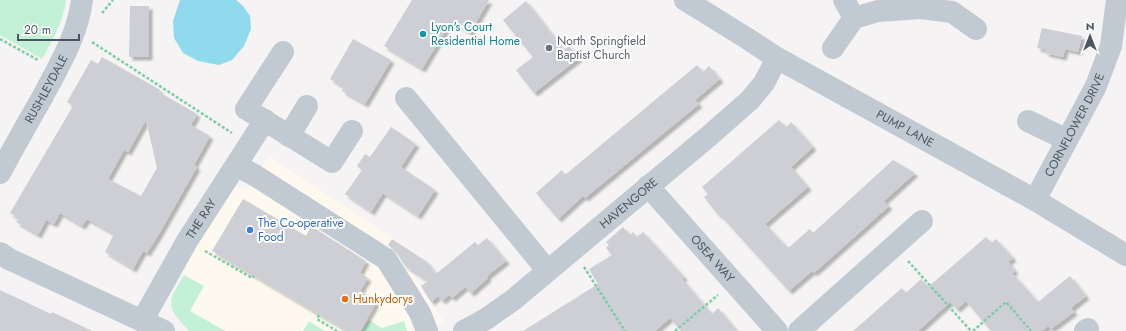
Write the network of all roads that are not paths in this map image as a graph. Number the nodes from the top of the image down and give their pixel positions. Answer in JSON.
{"nodes":[{"id":1,"x":82,"y":0,"type":"edge"},
{"id":2,"x":685,"y":0,"type":"edge"},
{"id":3,"x":1117,"y":0,"type":"edge"},
{"id":4,"x":849,"y":9,"type":"edge"},
{"id":5,"x":921,"y":9,"type":"edge"},
{"id":6,"x":976,"y":29,"type":"dead end"},
{"id":7,"x":833,"y":48,"type":"dead end"},
{"id":8,"x":1118,"y":48,"type":"edge"},
{"id":9,"x":283,"y":52,"type":"dead end"},
{"id":10,"x":777,"y":58,"type":"junction"},
{"id":11,"x":406,"y":98,"type":"dead end"},
{"id":12,"x":307,"y":106,"type":"dead end"},
{"id":13,"x":265,"y":120,"type":"junction"},
{"id":14,"x":1028,"y":121,"type":"dead end"},
{"id":15,"x":352,"y":131,"type":"dead end"},
{"id":16,"x":289,"y":136,"type":"junction"},
{"id":17,"x":1067,"y":140,"type":"junction"},
{"id":18,"x":236,"y":165,"type":"junction"},
{"id":19,"x":0,"y":174,"type":"edge"},
{"id":20,"x":648,"y":186,"type":"junction"},
{"id":21,"x":1035,"y":200,"type":"junction"},
{"id":22,"x":922,"y":221,"type":"dead end"},
{"id":23,"x":0,"y":253,"type":"edge"},
{"id":24,"x":1126,"y":255,"type":"edge"},
{"id":25,"x":547,"y":270,"type":"junction"},
{"id":26,"x":142,"y":320,"type":"junction"},
{"id":27,"x":164,"y":331,"type":"edge"},
{"id":28,"x":427,"y":331,"type":"edge"},
{"id":29,"x":464,"y":331,"type":"edge"},
{"id":30,"x":777,"y":331,"type":"edge"},
{"id":31,"x":799,"y":331,"type":"edge"}],
"edges":[{"from":1,"to":19,"type":"street","name":"RUSHLEYDALE"},
{"from":2,"to":10,"type":"street","name":"PUMP LANE"},
{"from":3,"to":8,"type":"street","name":"CORNFLOWER DRIVE"},
{"from":4,"to":5,"type":"street"},
{"from":4,"to":7,"type":"street"},
{"from":5,"to":6,"type":"street"},
{"from":8,"to":17,"type":"street","name":"CORNFLOWER DRIVE"},
{"from":9,"to":13,"type":"street"},
{"from":10,"to":20,"type":"street","name":"HAVENGORE"},
{"from":10,"to":21,"type":"street","name":"PUMP LANE"},
{"from":11,"to":25,"type":"street"},
{"from":12,"to":16,"type":"street"},
{"from":13,"to":16,"type":"street"},
{"from":13,"to":18,"type":"street","name":"THE RAY"},
{"from":14,"to":17,"type":"street"},
{"from":15,"to":16,"type":"street"},
{"from":17,"to":21,"type":"street","name":"CORNFLOWER DRIVE"},
{"from":18,"to":26,"type":"street","name":"THE RAY"},
{"from":18,"to":28,"type":"street"},
{"from":20,"to":25,"type":"street","name":"HAVENGORE"},
{"from":20,"to":30,"type":"street","name":"OSEA WAY"},
{"from":21,"to":24,"type":"street","name":"PUMP LANE"},
{"from":22,"to":31,"type":"street"},
{"from":23,"to":26,"type":"street"},
{"from":25,"to":29,"type":"street","name":"HAVENGORE"},
{"from":26,"to":27,"type":"street"}]}
